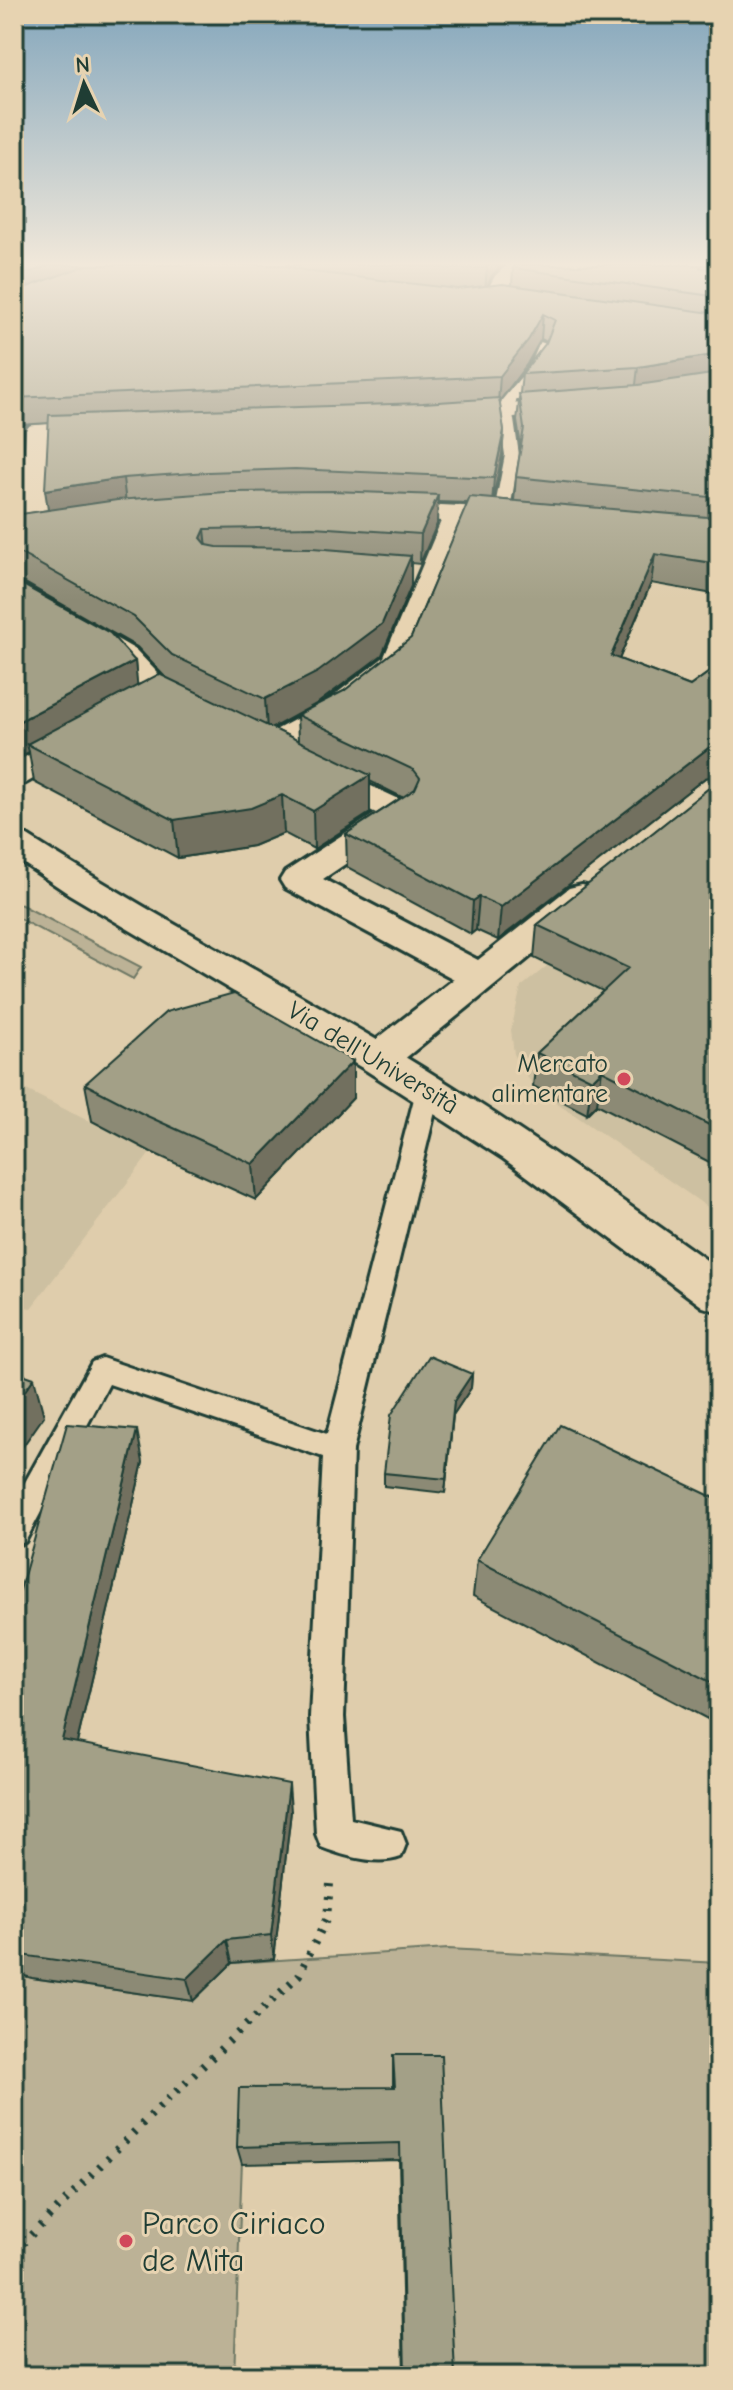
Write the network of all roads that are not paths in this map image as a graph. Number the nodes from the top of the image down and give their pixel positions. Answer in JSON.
{"nodes":[{"id":1,"x":528,"y":377,"type":"edge"},
{"id":2,"x":598,"y":405,"type":"edge"},
{"id":3,"x":506,"y":413,"type":"junction"},
{"id":4,"x":427,"y":417,"type":"edge"},
{"id":5,"x":123,"y":428,"type":"edge"},
{"id":6,"x":353,"y":508,"type":"edge"},
{"id":7,"x":457,"y":514,"type":"junction"},
{"id":8,"x":501,"y":516,"type":"junction"},
{"id":9,"x":546,"y":519,"type":"edge"},
{"id":10,"x":24,"y":520,"type":"edge"},
{"id":11,"x":62,"y":526,"type":"edge"},
{"id":12,"x":402,"y":573,"type":"edge"},
{"id":13,"x":432,"y":576,"type":"junction"},
{"id":14,"x":14,"y":592,"type":"edge"},
{"id":15,"x":14,"y":776,"type":"edge"},
{"id":16,"x":14,"y":842,"type":"edge"},
{"id":17,"x":611,"y":873,"type":"edge"},
{"id":18,"x":480,"y":977,"type":"junction"},
{"id":19,"x":378,"y":1059,"type":"junction"},
{"id":20,"x":428,"y":1091,"type":"junction"},
{"id":21,"x":719,"y":1294,"type":"edge"},
{"id":22,"x":338,"y":1450,"type":"junction"},
{"id":23,"x":14,"y":1532,"type":"edge"},
{"id":24,"x":388,"y":1844,"type":"dead end"}],
"edges":[{"from":1,"to":3,"type":"lane"},
{"from":2,"to":3,"type":"street"},
{"from":3,"to":4,"type":"street"},
{"from":3,"to":8,"type":"lane"},
{"from":5,"to":10,"type":"street"},
{"from":6,"to":7,"type":"street"},
{"from":7,"to":8,"type":"street"},
{"from":7,"to":13,"type":"street"},
{"from":8,"to":9,"type":"street"},
{"from":10,"to":11,"type":"street"},
{"from":12,"to":13,"type":"street"},
{"from":13,"to":18,"type":"street"},
{"from":14,"to":15,"type":"street"},
{"from":16,"to":19,"type":"street","name":"Via dell'Università"},
{"from":17,"to":18,"type":"street"},
{"from":18,"to":19,"type":"street"},
{"from":19,"to":20,"type":"street","name":"Via dell'Università"},
{"from":20,"to":21,"type":"street","name":"Via dell'Università"},
{"from":20,"to":22,"type":"lane"},
{"from":22,"to":23,"type":"lane"},
{"from":22,"to":24,"type":"lane"}]}
